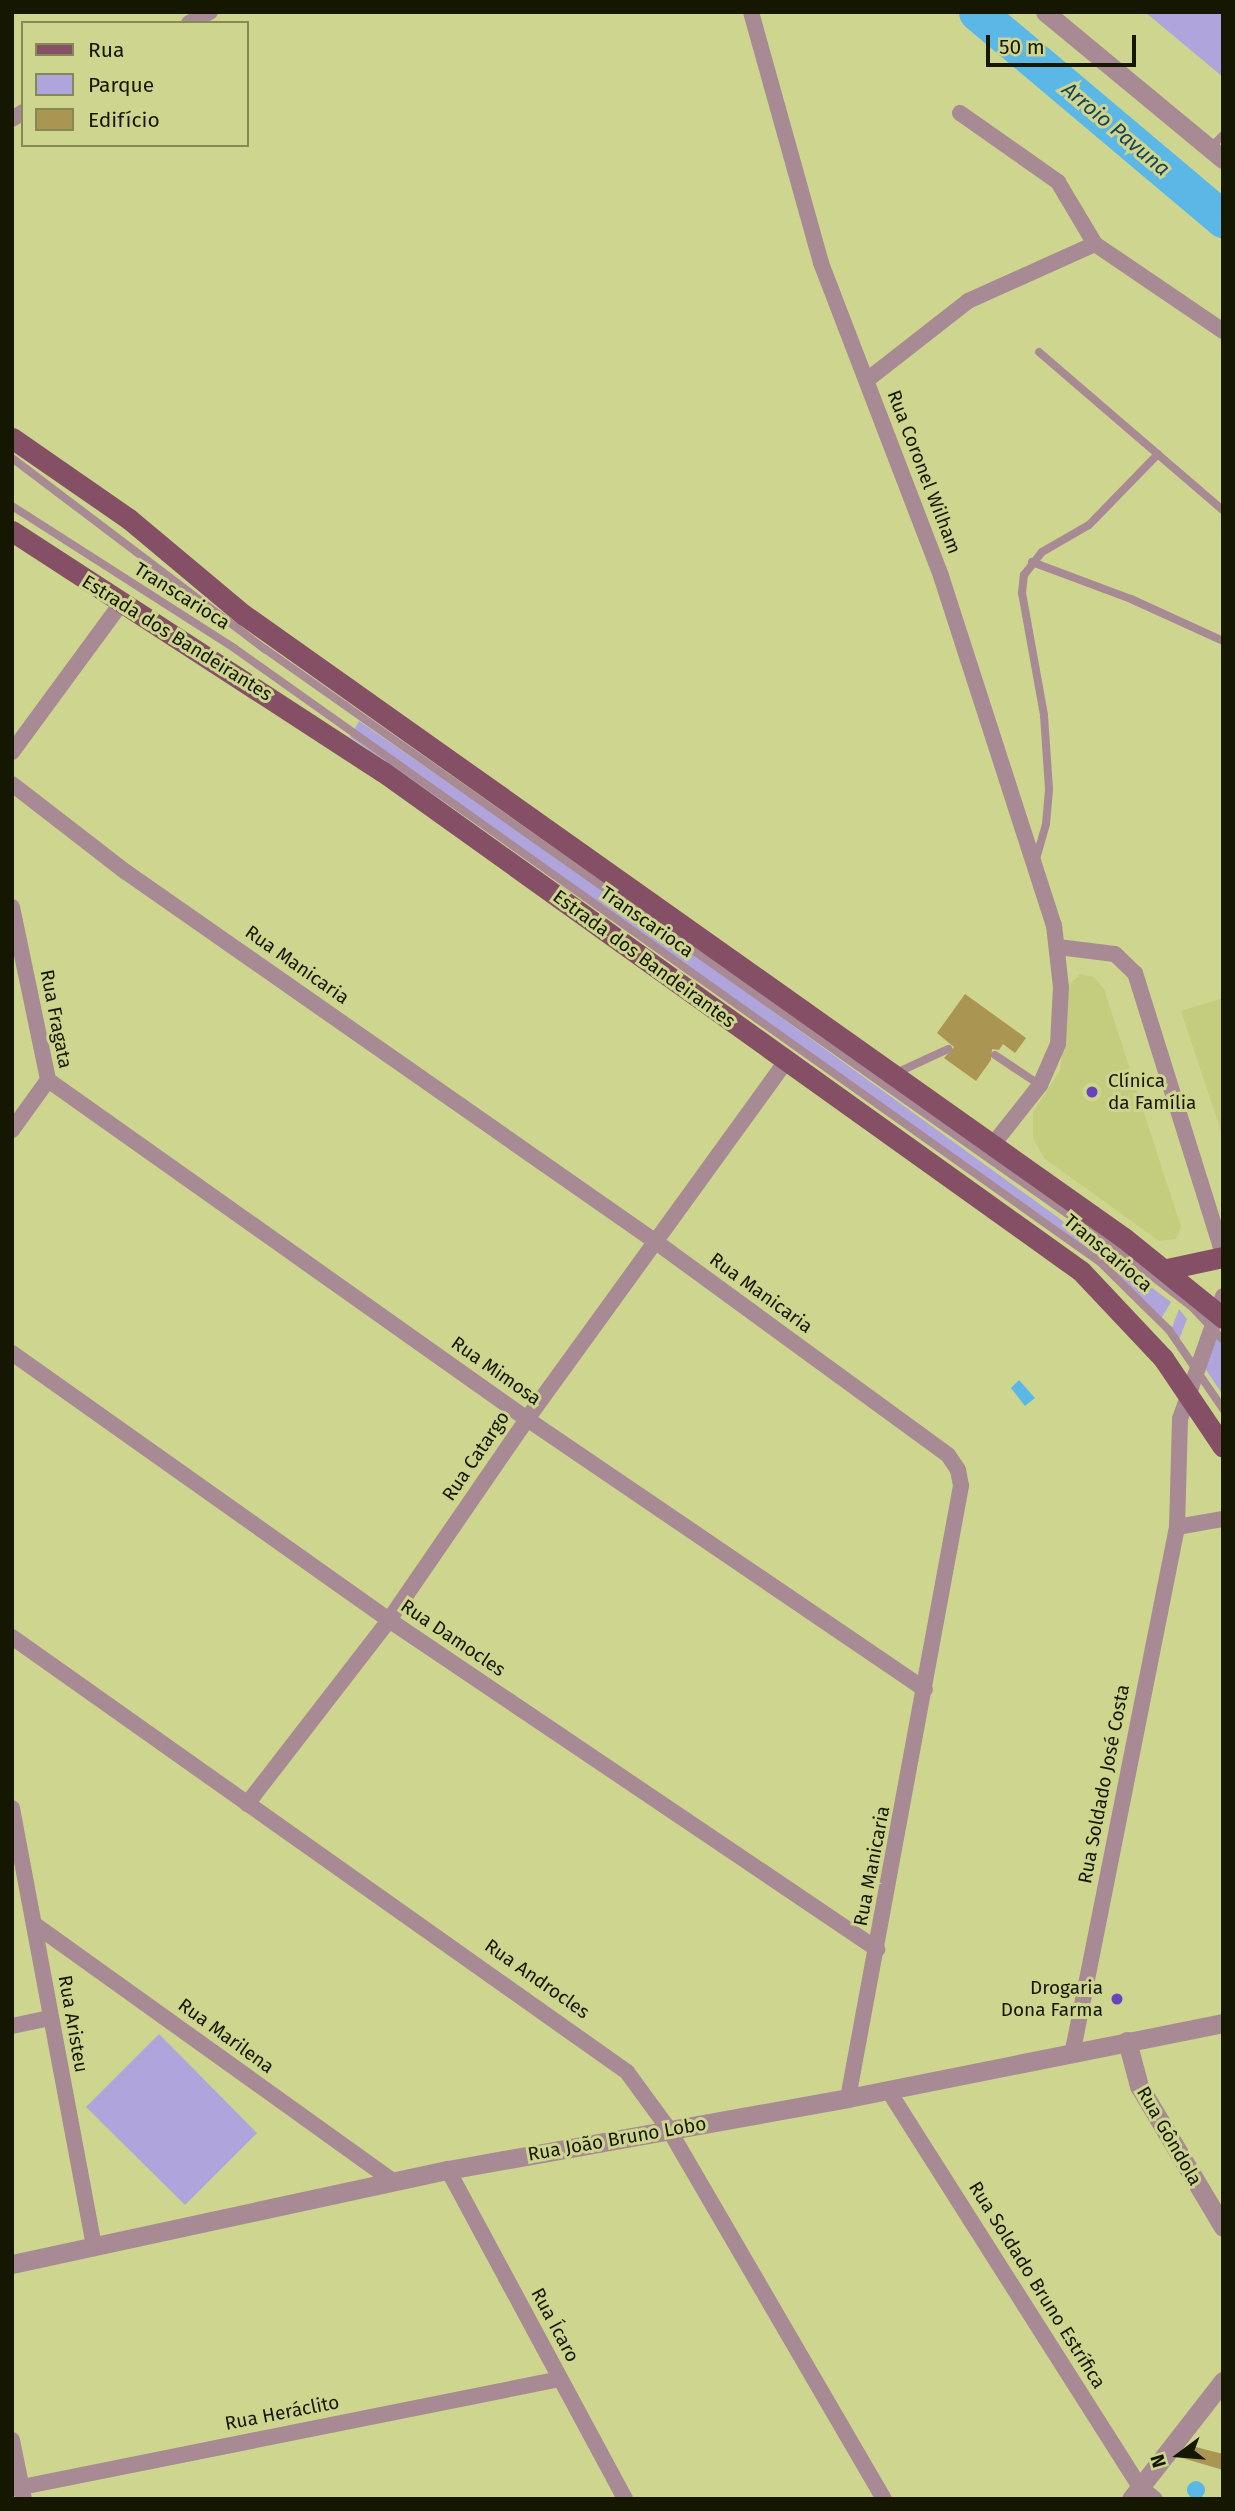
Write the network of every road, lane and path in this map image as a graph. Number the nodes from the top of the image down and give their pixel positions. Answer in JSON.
{"nodes":[{"id":1,"x":210,"y":12,"type":"edge"},
{"id":2,"x":751,"y":12,"type":"edge"},
{"id":3,"x":1045,"y":12,"type":"edge"},
{"id":4,"x":193,"y":21,"type":"edge"},
{"id":5,"x":960,"y":113,"type":"dead end"},
{"id":6,"x":1218,"y":147,"type":"edge"},
{"id":7,"x":1095,"y":244,"type":"junction"},
{"id":8,"x":1223,"y":331,"type":"edge"},
{"id":9,"x":1039,"y":352,"type":"dead end"},
{"id":10,"x":867,"y":380,"type":"junction"},
{"id":11,"x":12,"y":438,"type":"edge"},
{"id":12,"x":1158,"y":454,"type":"junction"},
{"id":13,"x":12,"y":458,"type":"edge"},
{"id":14,"x":12,"y":506,"type":"edge"},
{"id":15,"x":1223,"y":510,"type":"edge"},
{"id":16,"x":12,"y":531,"type":"edge"},
{"id":17,"x":1032,"y":562,"type":"junction"},
{"id":18,"x":122,"y":602,"type":"junction"},
{"id":19,"x":1223,"y":641,"type":"edge"},
{"id":20,"x":12,"y":752,"type":"edge"},
{"id":21,"x":12,"y":784,"type":"edge"},
{"id":22,"x":1035,"y":862,"type":"junction"},
{"id":23,"x":12,"y":907,"type":"edge"},
{"id":24,"x":1058,"y":947,"type":"junction"},
{"id":25,"x":948,"y":1049,"type":"dead end"},
{"id":26,"x":995,"y":1055,"type":"dead end"},
{"id":27,"x":786,"y":1061,"type":"junction"},
{"id":28,"x":894,"y":1074,"type":"junction"},
{"id":29,"x":48,"y":1080,"type":"junction"},
{"id":30,"x":1040,"y":1085,"type":"junction"},
{"id":31,"x":12,"y":1130,"type":"edge"},
{"id":32,"x":994,"y":1143,"type":"junction"},
{"id":33,"x":656,"y":1242,"type":"junction"},
{"id":34,"x":1223,"y":1255,"type":"edge"},
{"id":35,"x":1167,"y":1269,"type":"junction"},
{"id":36,"x":1220,"y":1319,"type":"edge"},
{"id":37,"x":12,"y":1353,"type":"edge"},
{"id":38,"x":1198,"y":1369,"type":"junction"},
{"id":39,"x":1189,"y":1394,"type":"junction"},
{"id":40,"x":1223,"y":1409,"type":"edge"},
{"id":41,"x":527,"y":1419,"type":"junction"},
{"id":42,"x":1223,"y":1447,"type":"edge"},
{"id":43,"x":1223,"y":1519,"type":"edge"},
{"id":44,"x":1177,"y":1527,"type":"junction"},
{"id":45,"x":389,"y":1620,"type":"junction"},
{"id":46,"x":12,"y":1637,"type":"edge"},
{"id":47,"x":925,"y":1689,"type":"junction"},
{"id":48,"x":247,"y":1804,"type":"junction"},
{"id":49,"x":12,"y":1808,"type":"edge"},
{"id":50,"x":34,"y":1924,"type":"junction"},
{"id":51,"x":877,"y":1949,"type":"junction"},
{"id":52,"x":50,"y":2018,"type":"junction"},
{"id":53,"x":1223,"y":2023,"type":"edge"},
{"id":54,"x":12,"y":2026,"type":"edge"},
{"id":55,"x":1127,"y":2040,"type":"junction"},
{"id":56,"x":1073,"y":2050,"type":"junction"},
{"id":57,"x":888,"y":2090,"type":"junction"},
{"id":58,"x":848,"y":2098,"type":"junction"},
{"id":59,"x":668,"y":2129,"type":"junction"},
{"id":60,"x":448,"y":2170,"type":"junction"},
{"id":61,"x":394,"y":2182,"type":"junction"},
{"id":62,"x":1223,"y":2227,"type":"edge"},
{"id":63,"x":94,"y":2247,"type":"junction"},
{"id":64,"x":12,"y":2264,"type":"edge"},
{"id":65,"x":560,"y":2379,"type":"junction"},
{"id":66,"x":1223,"y":2381,"type":"edge"},
{"id":67,"x":12,"y":2440,"type":"edge"},
{"id":68,"x":19,"y":2492,"type":"edge"},
{"id":69,"x":1142,"y":2495,"type":"edge"},
{"id":70,"x":625,"y":2499,"type":"edge"},
{"id":71,"x":884,"y":2499,"type":"edge"}],
"edges":[{"from":1,"to":4,"type":"street"},
{"from":2,"to":10,"type":"street","name":"Rua Coronel Wilham"},
{"from":3,"to":6,"type":"street"},
{"from":5,"to":7,"type":"street"},
{"from":7,"to":8,"type":"street"},
{"from":7,"to":10,"type":"street"},
{"from":9,"to":12,"type":"lane"},
{"from":10,"to":22,"type":"street","name":"Rua Coronel Wilham"},
{"from":11,"to":28,"type":"main road"},
{"from":12,"to":15,"type":"lane"},
{"from":12,"to":17,"type":"lane"},
{"from":13,"to":36,"type":"lane","name":"Transcarioca"},
{"from":14,"to":38,"type":"lane","name":"Transcarioca"},
{"from":16,"to":18,"type":"main road","name":"Estrada dos Bandeirantes"},
{"from":17,"to":19,"type":"lane"},
{"from":17,"to":22,"type":"lane"},
{"from":18,"to":20,"type":"street"},
{"from":18,"to":27,"type":"main road","name":"Estrada dos Bandeirantes"},
{"from":21,"to":33,"type":"street","name":"Rua Manicaria"},
{"from":22,"to":24,"type":"street","name":"Rua Coronel Wilham"},
{"from":23,"to":29,"type":"street","name":"Rua Fragata"},
{"from":24,"to":30,"type":"street","name":"Rua Coronel Wilham"},
{"from":24,"to":34,"type":"street"},
{"from":25,"to":28,"type":"lane"},
{"from":26,"to":30,"type":"lane"},
{"from":27,"to":33,"type":"street","name":"Rua Catargo"},
{"from":27,"to":39,"type":"main road","name":"Estrada dos Bandeirantes"},
{"from":28,"to":32,"type":"main road"},
{"from":29,"to":31,"type":"street","name":"Rua Fragata"},
{"from":29,"to":41,"type":"street","name":"Rua Mimosa"},
{"from":30,"to":32,"type":"street","name":"Rua Coronel Wilham"},
{"from":32,"to":35,"type":"main road"},
{"from":33,"to":41,"type":"street","name":"Rua Catargo"},
{"from":33,"to":47,"type":"street","name":"Rua Manicaria"},
{"from":34,"to":35,"type":"main road"},
{"from":35,"to":36,"type":"main road"},
{"from":36,"to":38,"type":"street"},
{"from":37,"to":45,"type":"street","name":"Rua Damocles"},
{"from":38,"to":39,"type":"street"},
{"from":38,"to":40,"type":"lane","name":"Transcarioca"},
{"from":39,"to":42,"type":"main road","name":"Estrada dos Bandeirantes"},
{"from":39,"to":44,"type":"street","name":"Rua Soldado José Costa"},
{"from":41,"to":45,"type":"street","name":"Rua Catargo"},
{"from":41,"to":47,"type":"street","name":"Rua Mimosa"},
{"from":43,"to":44,"type":"street"},
{"from":44,"to":56,"type":"street","name":"Rua Soldado José Costa"},
{"from":45,"to":48,"type":"street","name":"Rua Catargo"},
{"from":45,"to":51,"type":"street","name":"Rua Damocles"},
{"from":46,"to":48,"type":"street","name":"Rua Androcles"},
{"from":47,"to":51,"type":"street","name":"Rua Manicaria"},
{"from":48,"to":59,"type":"street","name":"Rua Androcles"},
{"from":49,"to":50,"type":"street","name":"Rua Aristeu"},
{"from":50,"to":52,"type":"street","name":"Rua Aristeu"},
{"from":50,"to":61,"type":"street","name":"Rua Marilena"},
{"from":51,"to":58,"type":"street","name":"Rua Manicaria"},
{"from":52,"to":54,"type":"street"},
{"from":52,"to":63,"type":"street","name":"Rua Aristeu"},
{"from":53,"to":55,"type":"street","name":"Rua João Bruno Lobo"},
{"from":55,"to":56,"type":"street","name":"Rua João Bruno Lobo"},
{"from":55,"to":62,"type":"street","name":"Rua Gôndola"},
{"from":56,"to":57,"type":"street","name":"Rua João Bruno Lobo"},
{"from":57,"to":58,"type":"street","name":"Rua João Bruno Lobo"},
{"from":57,"to":69,"type":"street","name":"Rua Soldado Bruno Estrífica"},
{"from":58,"to":59,"type":"street","name":"Rua João Bruno Lobo"},
{"from":59,"to":60,"type":"street","name":"Rua João Bruno Lobo"},
{"from":59,"to":71,"type":"street","name":"Rua Androcles"},
{"from":60,"to":61,"type":"street","name":"Rua João Bruno Lobo"},
{"from":60,"to":65,"type":"street","name":"Rua Ícaro"},
{"from":61,"to":63,"type":"street","name":"Rua João Bruno Lobo"},
{"from":63,"to":64,"type":"street","name":"Rua João Bruno Lobo"},
{"from":65,"to":68,"type":"street","name":"Rua Heráclito"},
{"from":65,"to":70,"type":"street","name":"Rua Ícaro"},
{"from":66,"to":69,"type":"street"},
{"from":67,"to":68,"type":"street"}]}
